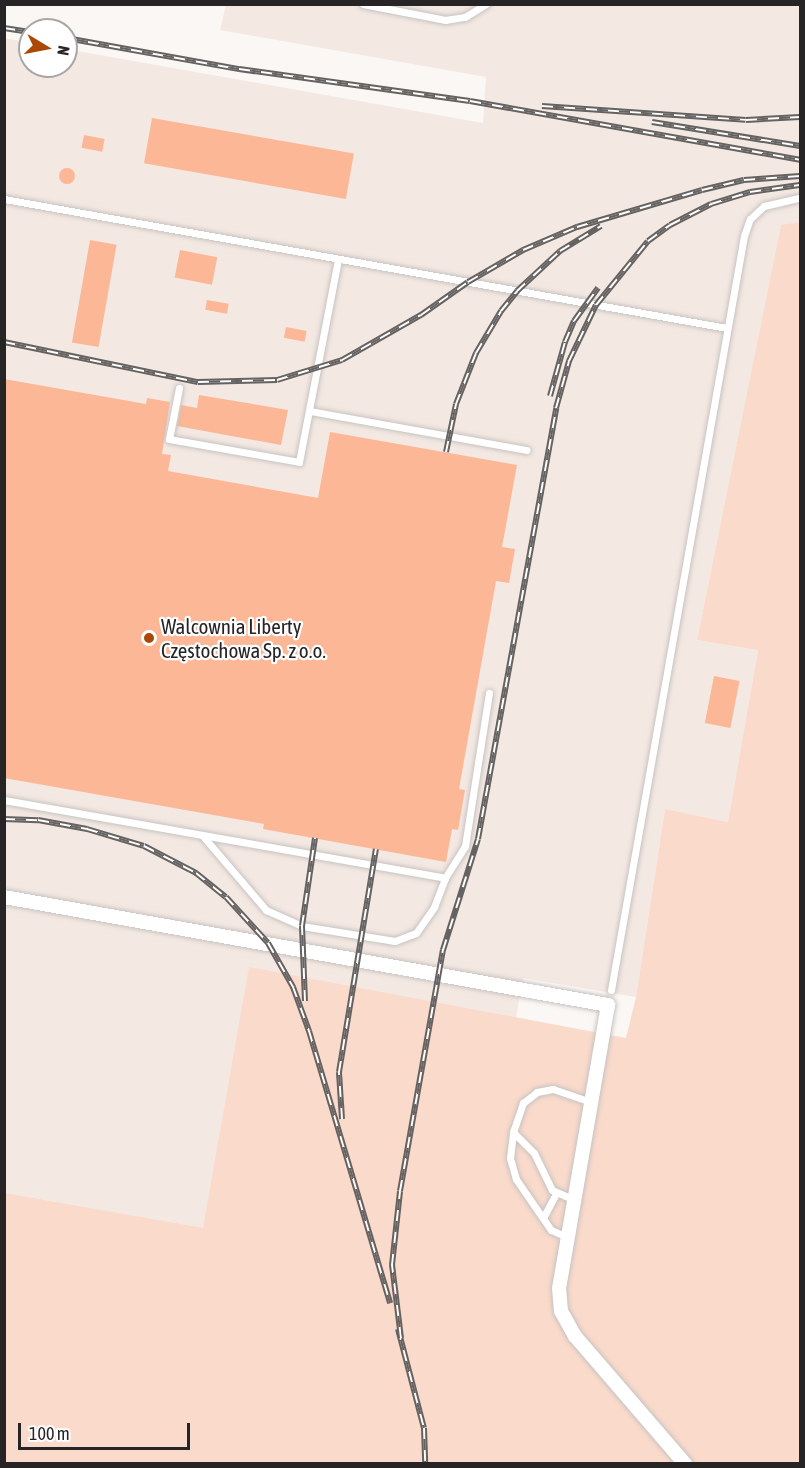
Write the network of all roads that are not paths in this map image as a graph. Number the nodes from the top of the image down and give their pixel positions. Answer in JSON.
{"nodes":[{"id":1,"x":363,"y":4,"type":"edge"},
{"id":2,"x":486,"y":4,"type":"edge"},
{"id":3,"x":799,"y":198,"type":"dead end"},
{"id":4,"x":4,"y":199,"type":"edge"},
{"id":5,"x":338,"y":260,"type":"junction"},
{"id":6,"x":727,"y":328,"type":"junction"},
{"id":7,"x":179,"y":388,"type":"dead end"},
{"id":8,"x":310,"y":411,"type":"junction"},
{"id":9,"x":527,"y":450,"type":"dead end"},
{"id":10,"x":489,"y":693,"type":"dead end"},
{"id":11,"x":4,"y":800,"type":"edge"},
{"id":12,"x":202,"y":835,"type":"junction"},
{"id":13,"x":445,"y":878,"type":"junction"},
{"id":14,"x":4,"y":897,"type":"edge"},
{"id":15,"x":611,"y":990,"type":"dead end"},
{"id":16,"x":591,"y":1102,"type":"junction"},
{"id":17,"x":513,"y":1132,"type":"junction"},
{"id":18,"x":556,"y":1194,"type":"junction"},
{"id":19,"x":574,"y":1200,"type":"junction"},
{"id":20,"x":543,"y":1218,"type":"junction"},
{"id":21,"x":567,"y":1237,"type":"junction"},
{"id":22,"x":685,"y":1464,"type":"edge"}],
"edges":[{"from":1,"to":2,"type":"lane"},
{"from":3,"to":6,"type":"lane"},
{"from":4,"to":5,"type":"lane"},
{"from":5,"to":6,"type":"lane"},
{"from":5,"to":8,"type":"lane"},
{"from":6,"to":15,"type":"lane"},
{"from":7,"to":8,"type":"lane"},
{"from":8,"to":9,"type":"lane"},
{"from":10,"to":13,"type":"lane"},
{"from":11,"to":12,"type":"lane"},
{"from":12,"to":13,"type":"lane"},
{"from":12,"to":13,"type":"lane"},
{"from":14,"to":16,"type":"street"},
{"from":16,"to":17,"type":"lane"},
{"from":16,"to":19,"type":"street"},
{"from":17,"to":18,"type":"lane"},
{"from":17,"to":20,"type":"lane"},
{"from":18,"to":19,"type":"lane"},
{"from":18,"to":20,"type":"lane"},
{"from":19,"to":21,"type":"street"},
{"from":20,"to":21,"type":"lane"},
{"from":21,"to":22,"type":"street"}]}
